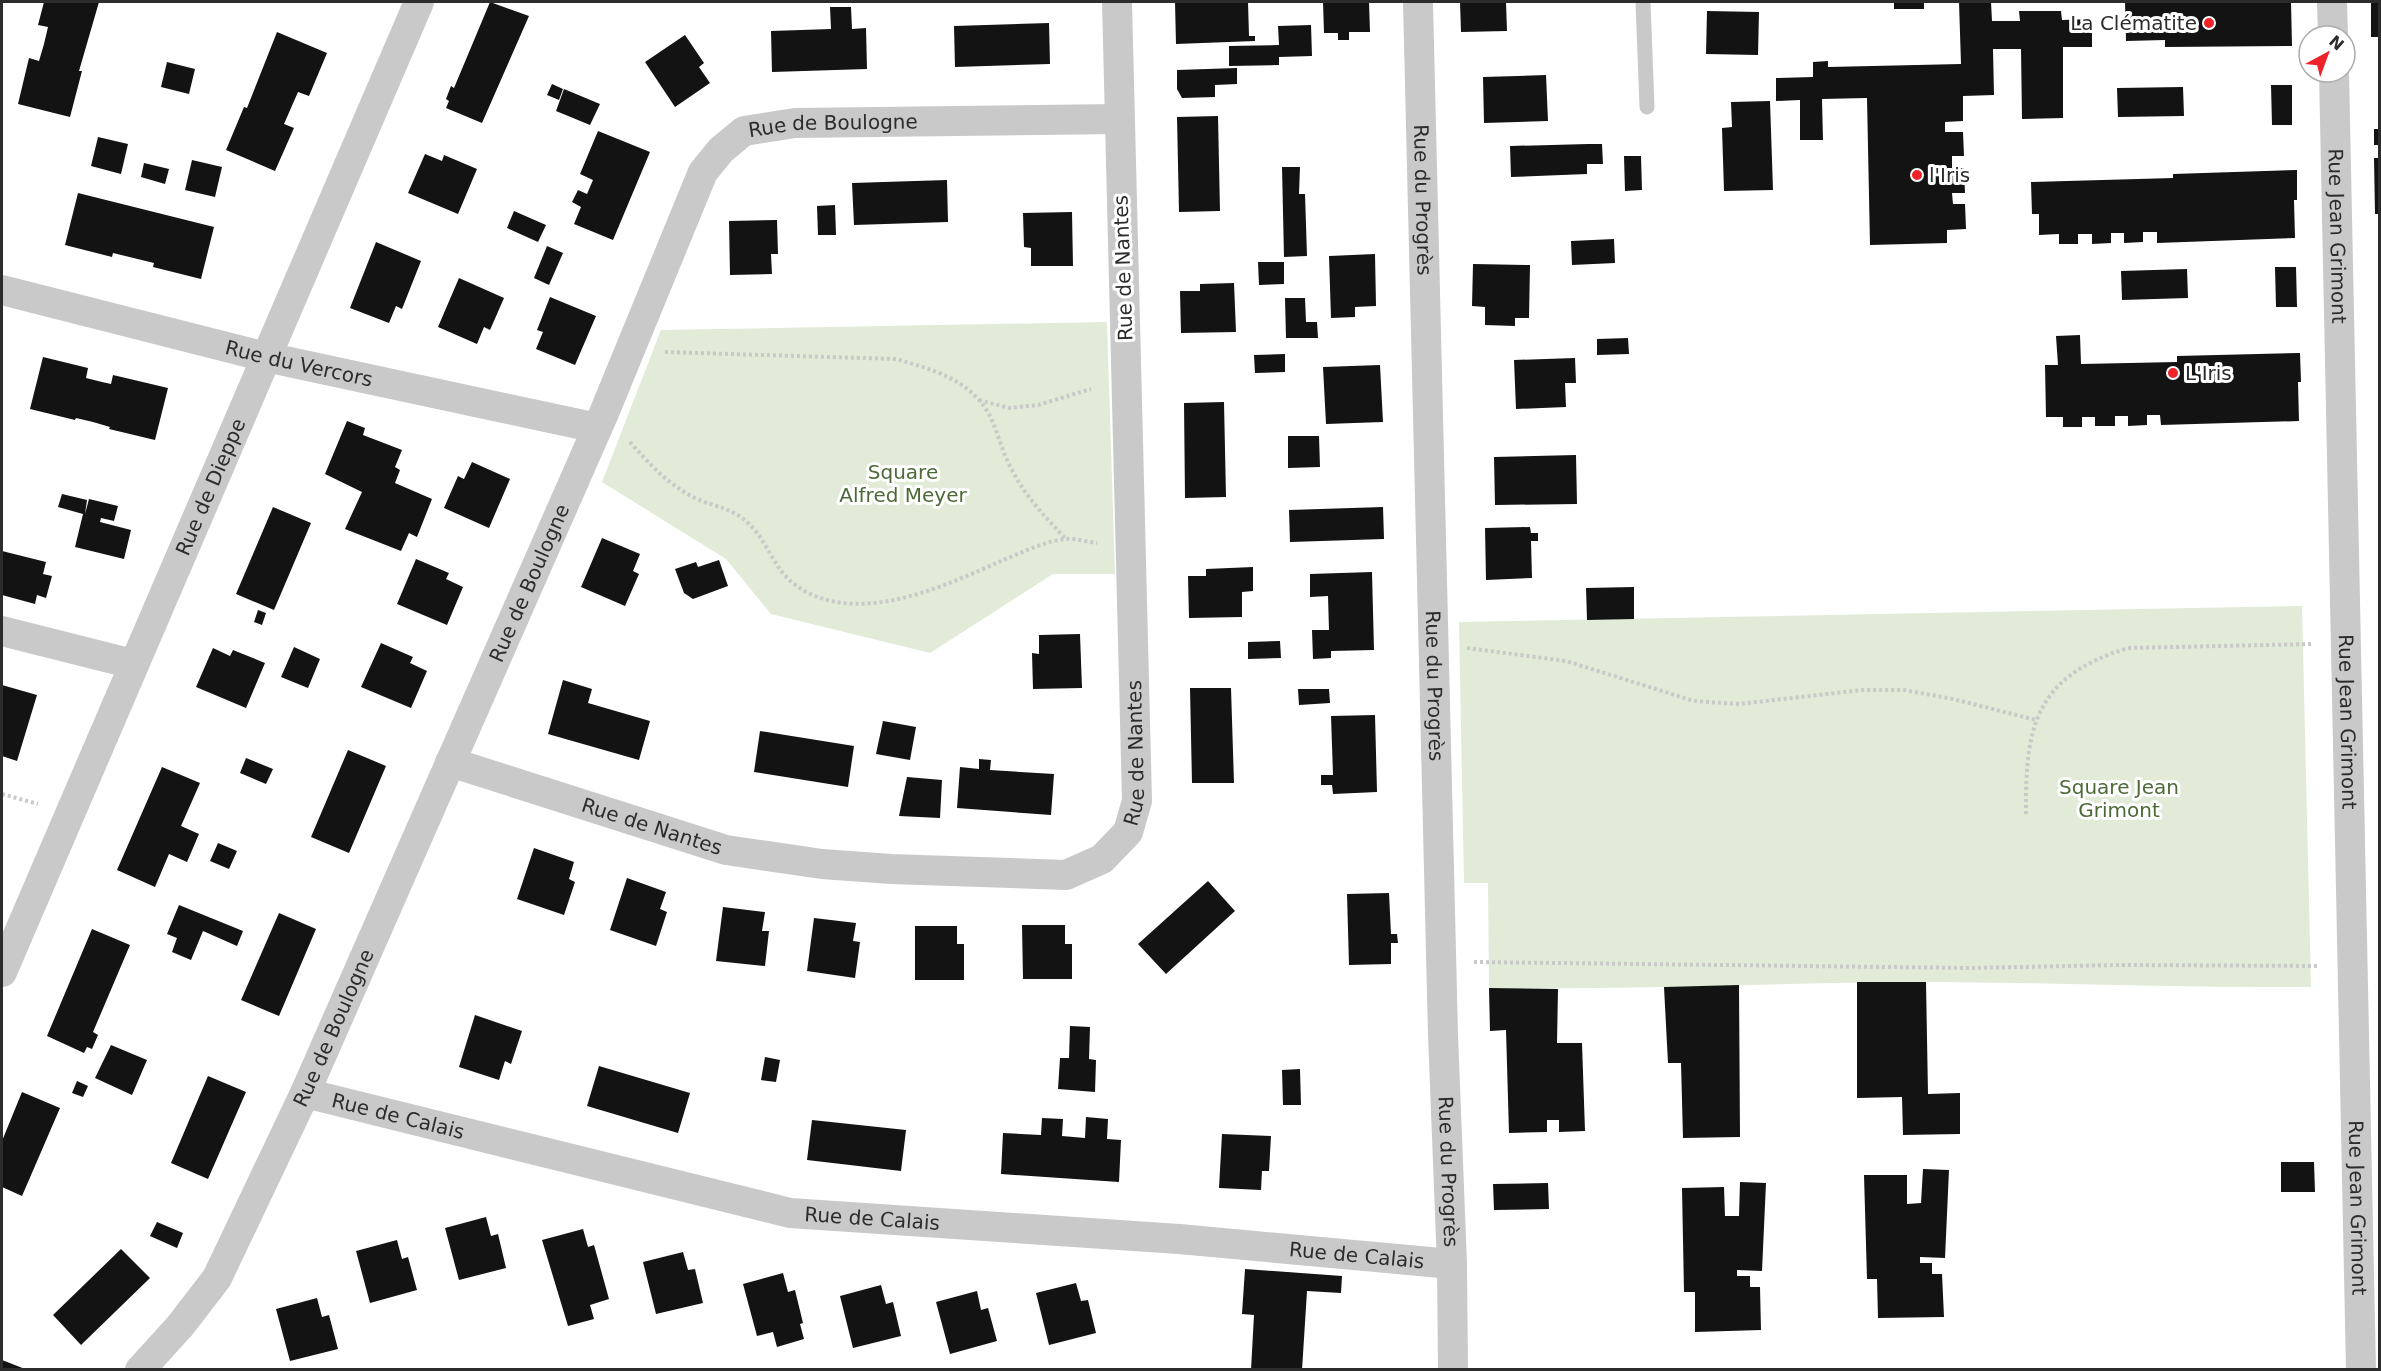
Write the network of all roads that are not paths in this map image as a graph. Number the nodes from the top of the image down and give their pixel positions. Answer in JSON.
{"nodes":[{"id":1,"x":419,"y":2,"type":"edge"},
{"id":2,"x":1117,"y":2,"type":"edge"},
{"id":3,"x":1418,"y":2,"type":"edge"},
{"id":4,"x":1643,"y":2,"type":"edge"},
{"id":5,"x":2332,"y":2,"type":"edge"},
{"id":6,"x":2333,"y":24,"type":"edge"},
{"id":7,"x":2334,"y":84,"type":"edge"},
{"id":8,"x":1647,"y":107,"type":"dead end"},
{"id":9,"x":1119,"y":119,"type":"junction"},
{"id":10,"x":2,"y":290,"type":"edge"},
{"id":11,"x":266,"y":357,"type":"junction"},
{"id":12,"x":601,"y":421,"type":"junction"},
{"id":13,"x":2,"y":631,"type":"edge"},
{"id":14,"x":133,"y":664,"type":"junction"},
{"id":15,"x":450,"y":762,"type":"junction"},
{"id":16,"x":2,"y":972,"type":"edge"},
{"id":17,"x":305,"y":1093,"type":"junction"},
{"id":18,"x":1452,"y":1264,"type":"junction"},
{"id":19,"x":140,"y":1370,"type":"edge"},
{"id":20,"x":1454,"y":1370,"type":"edge"},
{"id":21,"x":2361,"y":1370,"type":"edge"}],
"edges":[{"from":1,"to":11,"type":"street","name":"Rue de Dieppe"},
{"from":2,"to":9,"type":"street","name":"Rue de Nantes"},
{"from":3,"to":18,"type":"street","name":"Rue du Progrès"},
{"from":4,"to":8,"type":"lane"},
{"from":5,"to":6,"type":"street"},
{"from":7,"to":21,"type":"street","name":"Rue Jean Grimont"},
{"from":9,"to":12,"type":"street","name":"Rue de Boulogne"},
{"from":9,"to":15,"type":"street","name":"Rue de Nantes"},
{"from":10,"to":11,"type":"street","name":"Rue du Vercors"},
{"from":11,"to":12,"type":"street","name":"Rue du Vercors"},
{"from":11,"to":14,"type":"street","name":"Rue de Dieppe"},
{"from":12,"to":15,"type":"street","name":"Rue de Boulogne"},
{"from":13,"to":14,"type":"street"},
{"from":14,"to":16,"type":"street","name":"Rue de Dieppe"},
{"from":15,"to":17,"type":"street","name":"Rue de Boulogne"},
{"from":17,"to":18,"type":"street","name":"Rue de Calais"},
{"from":17,"to":19,"type":"street","name":"Rue de Boulogne"},
{"from":18,"to":20,"type":"street","name":"Rue du Progrès"}]}
